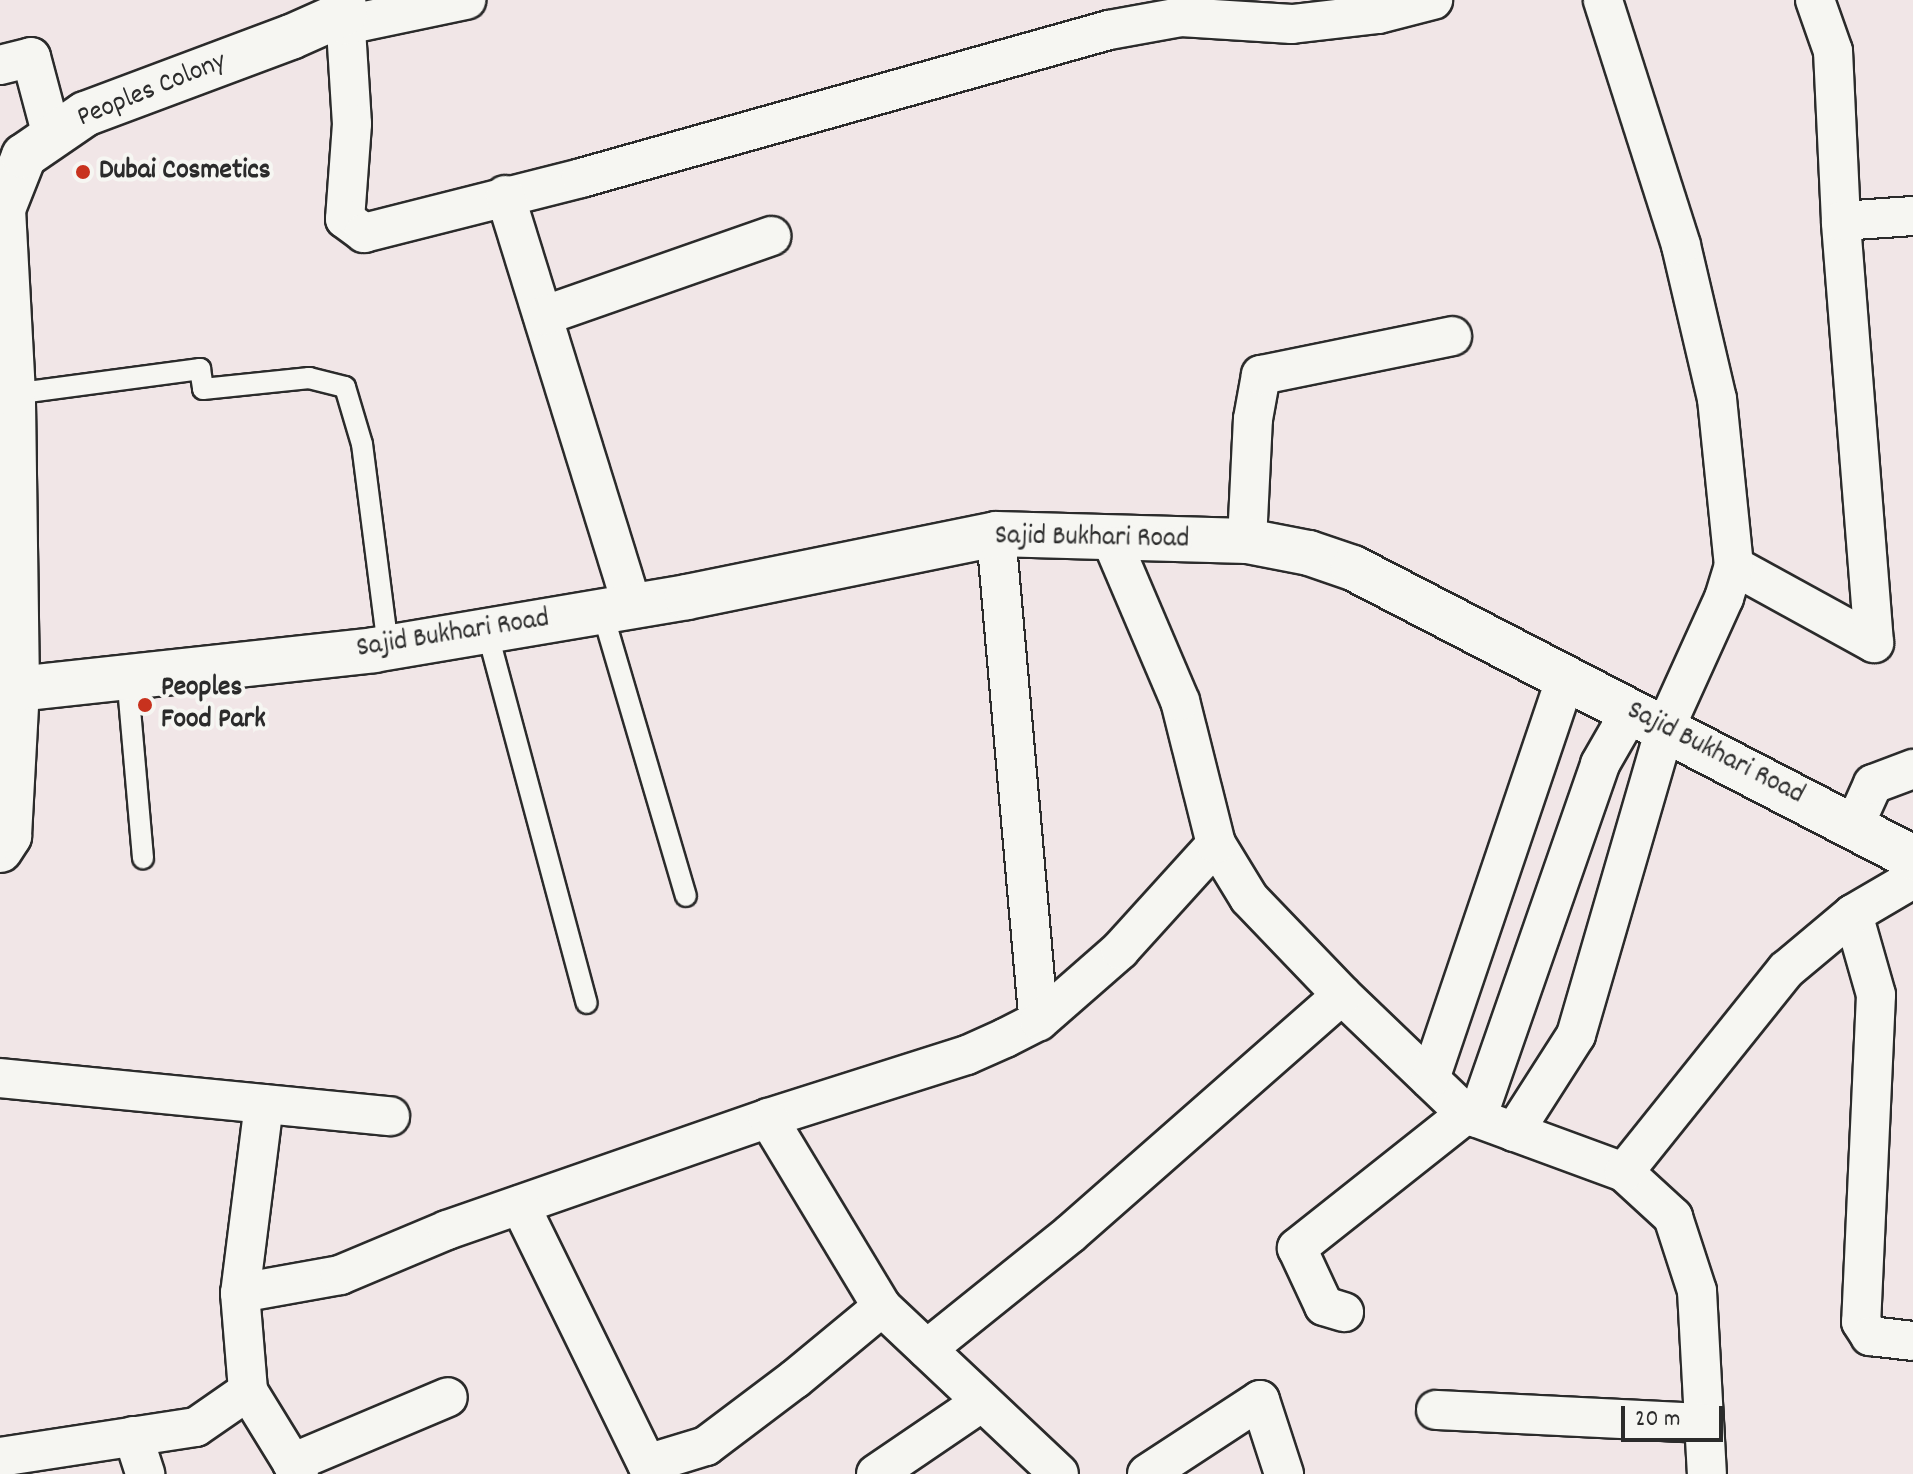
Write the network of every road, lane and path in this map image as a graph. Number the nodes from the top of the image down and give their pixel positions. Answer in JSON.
{"nodes":[{"id":1,"x":466,"y":0,"type":"edge"},
{"id":2,"x":1433,"y":0,"type":"edge"},
{"id":3,"x":1603,"y":0,"type":"edge"},
{"id":4,"x":1815,"y":0,"type":"edge"},
{"id":5,"x":1168,"y":10,"type":"edge"},
{"id":6,"x":1290,"y":12,"type":"edge"},
{"id":7,"x":345,"y":13,"type":"edge"},
{"id":8,"x":0,"y":65,"type":"edge"},
{"id":9,"x":52,"y":136,"type":"junction"},
{"id":10,"x":505,"y":195,"type":"junction"},
{"id":11,"x":1913,"y":216,"type":"edge"},
{"id":12,"x":1841,"y":221,"type":"junction"},
{"id":13,"x":2,"y":231,"type":"edge"},
{"id":14,"x":771,"y":236,"type":"dead end"},
{"id":15,"x":543,"y":316,"type":"junction"},
{"id":16,"x":1452,"y":336,"type":"dead end"},
{"id":17,"x":13,"y":394,"type":"junction"},
{"id":18,"x":7,"y":439,"type":"edge"},
{"id":19,"x":996,"y":534,"type":"junction"},
{"id":20,"x":1110,"y":537,"type":"junction"},
{"id":21,"x":1247,"y":541,"type":"junction"},
{"id":22,"x":1734,"y":566,"type":"junction"},
{"id":23,"x":617,"y":609,"type":"junction"},
{"id":24,"x":487,"y":631,"type":"junction"},
{"id":25,"x":388,"y":647,"type":"junction"},
{"id":26,"x":127,"y":675,"type":"junction"},
{"id":27,"x":1566,"y":677,"type":"junction"},
{"id":28,"x":17,"y":689,"type":"junction"},
{"id":29,"x":1648,"y":719,"type":"junction"},
{"id":30,"x":1913,"y":769,"type":"edge"},
{"id":31,"x":1854,"y":826,"type":"junction"},
{"id":32,"x":1216,"y":844,"type":"junction"},
{"id":33,"x":0,"y":850,"type":"edge"},
{"id":34,"x":143,"y":858,"type":"dead end"},
{"id":35,"x":1913,"y":858,"type":"edge"},
{"id":36,"x":1913,"y":879,"type":"edge"},
{"id":37,"x":686,"y":896,"type":"dead end"},
{"id":38,"x":1853,"y":914,"type":"junction"},
{"id":39,"x":1342,"y":995,"type":"junction"},
{"id":40,"x":587,"y":1003,"type":"dead end"},
{"id":41,"x":1039,"y":1021,"type":"junction"},
{"id":42,"x":0,"y":1078,"type":"edge"},
{"id":43,"x":1430,"y":1079,"type":"junction"},
{"id":44,"x":264,"y":1104,"type":"junction"},
{"id":45,"x":390,"y":1116,"type":"dead end"},
{"id":46,"x":1471,"y":1116,"type":"junction"},
{"id":47,"x":768,"y":1118,"type":"junction"},
{"id":48,"x":1514,"y":1132,"type":"junction"},
{"id":49,"x":1624,"y":1172,"type":"junction"},
{"id":50,"x":520,"y":1205,"type":"junction"},
{"id":51,"x":240,"y":1293,"type":"junction"},
{"id":52,"x":882,"y":1307,"type":"junction"},
{"id":53,"x":1344,"y":1312,"type":"dead end"},
{"id":54,"x":1913,"y":1342,"type":"edge"},
{"id":55,"x":927,"y":1349,"type":"junction"},
{"id":56,"x":248,"y":1391,"type":"junction"},
{"id":57,"x":448,"y":1397,"type":"dead end"},
{"id":58,"x":982,"y":1402,"type":"junction"},
{"id":59,"x":1436,"y":1410,"type":"dead end"},
{"id":60,"x":1704,"y":1423,"type":"junction"},
{"id":61,"x":133,"y":1436,"type":"junction"},
{"id":62,"x":0,"y":1457,"type":"edge"},
{"id":63,"x":296,"y":1468,"type":"edge"},
{"id":64,"x":650,"y":1469,"type":"edge"},
{"id":65,"x":145,"y":1474,"type":"edge"},
{"id":66,"x":876,"y":1474,"type":"edge"},
{"id":67,"x":1059,"y":1474,"type":"edge"},
{"id":68,"x":1147,"y":1474,"type":"edge"},
{"id":69,"x":1284,"y":1474,"type":"edge"},
{"id":70,"x":1707,"y":1474,"type":"edge"}],
"edges":[{"from":1,"to":7,"type":"street"},
{"from":2,"to":6,"type":"street"},
{"from":3,"to":22,"type":"street"},
{"from":4,"to":12,"type":"street"},
{"from":5,"to":6,"type":"street"},
{"from":5,"to":10,"type":"street"},
{"from":7,"to":9,"type":"street","name":"Peoples Colony"},
{"from":7,"to":10,"type":"street"},
{"from":8,"to":9,"type":"street"},
{"from":9,"to":13,"type":"street","name":"Peoples Colony"},
{"from":10,"to":15,"type":"street"},
{"from":11,"to":12,"type":"street"},
{"from":12,"to":22,"type":"street"},
{"from":13,"to":17,"type":"street","name":"Peoples Colony"},
{"from":14,"to":15,"type":"street"},
{"from":15,"to":23,"type":"street"},
{"from":16,"to":21,"type":"street"},
{"from":17,"to":18,"type":"street","name":"Peoples Colony"},
{"from":17,"to":25,"type":"lane"},
{"from":18,"to":28,"type":"street","name":"Peoples Colony"},
{"from":19,"to":20,"type":"street","name":"Sajid Bukhari Road"},
{"from":19,"to":23,"type":"street","name":"Sajid Bukhari Road"},
{"from":19,"to":41,"type":"street"},
{"from":20,"to":21,"type":"street","name":"Sajid Bukhari Road"},
{"from":20,"to":32,"type":"street"},
{"from":21,"to":27,"type":"street","name":"Sajid Bukhari Road"},
{"from":22,"to":29,"type":"street"},
{"from":23,"to":24,"type":"street","name":"Sajid Bukhari Road"},
{"from":23,"to":37,"type":"lane"},
{"from":24,"to":25,"type":"street","name":"Sajid Bukhari Road"},
{"from":24,"to":40,"type":"lane"},
{"from":25,"to":26,"type":"street","name":"Sajid Bukhari Road"},
{"from":26,"to":28,"type":"street","name":"Sajid Bukhari Road"},
{"from":26,"to":34,"type":"lane"},
{"from":27,"to":29,"type":"street","name":"Sajid Bukhari Road"},
{"from":27,"to":43,"type":"street"},
{"from":28,"to":33,"type":"street","name":"Peoples Colony"},
{"from":29,"to":31,"type":"street","name":"Sajid Bukhari Road"},
{"from":29,"to":46,"type":"street"},
{"from":29,"to":48,"type":"street"},
{"from":30,"to":31,"type":"street"},
{"from":31,"to":35,"type":"street","name":"Sajid Bukhari Road"},
{"from":32,"to":39,"type":"street"},
{"from":32,"to":41,"type":"street"},
{"from":36,"to":38,"type":"street"},
{"from":38,"to":49,"type":"street"},
{"from":38,"to":54,"type":"street"},
{"from":39,"to":43,"type":"street"},
{"from":39,"to":55,"type":"street"},
{"from":41,"to":47,"type":"street"},
{"from":42,"to":44,"type":"street"},
{"from":43,"to":46,"type":"street"},
{"from":44,"to":45,"type":"street"},
{"from":44,"to":51,"type":"street"},
{"from":46,"to":48,"type":"street"},
{"from":46,"to":53,"type":"street"},
{"from":47,"to":50,"type":"street"},
{"from":47,"to":52,"type":"street"},
{"from":48,"to":49,"type":"street"},
{"from":49,"to":60,"type":"street"},
{"from":50,"to":51,"type":"street"},
{"from":50,"to":64,"type":"street"},
{"from":51,"to":56,"type":"street"},
{"from":52,"to":55,"type":"street"},
{"from":52,"to":64,"type":"street"},
{"from":55,"to":58,"type":"street"},
{"from":56,"to":61,"type":"street"},
{"from":56,"to":63,"type":"street"},
{"from":57,"to":63,"type":"street"},
{"from":58,"to":66,"type":"street"},
{"from":58,"to":67,"type":"street"},
{"from":59,"to":60,"type":"street"},
{"from":60,"to":70,"type":"street"},
{"from":61,"to":62,"type":"street"},
{"from":61,"to":65,"type":"street"},
{"from":68,"to":69,"type":"street"}]}
